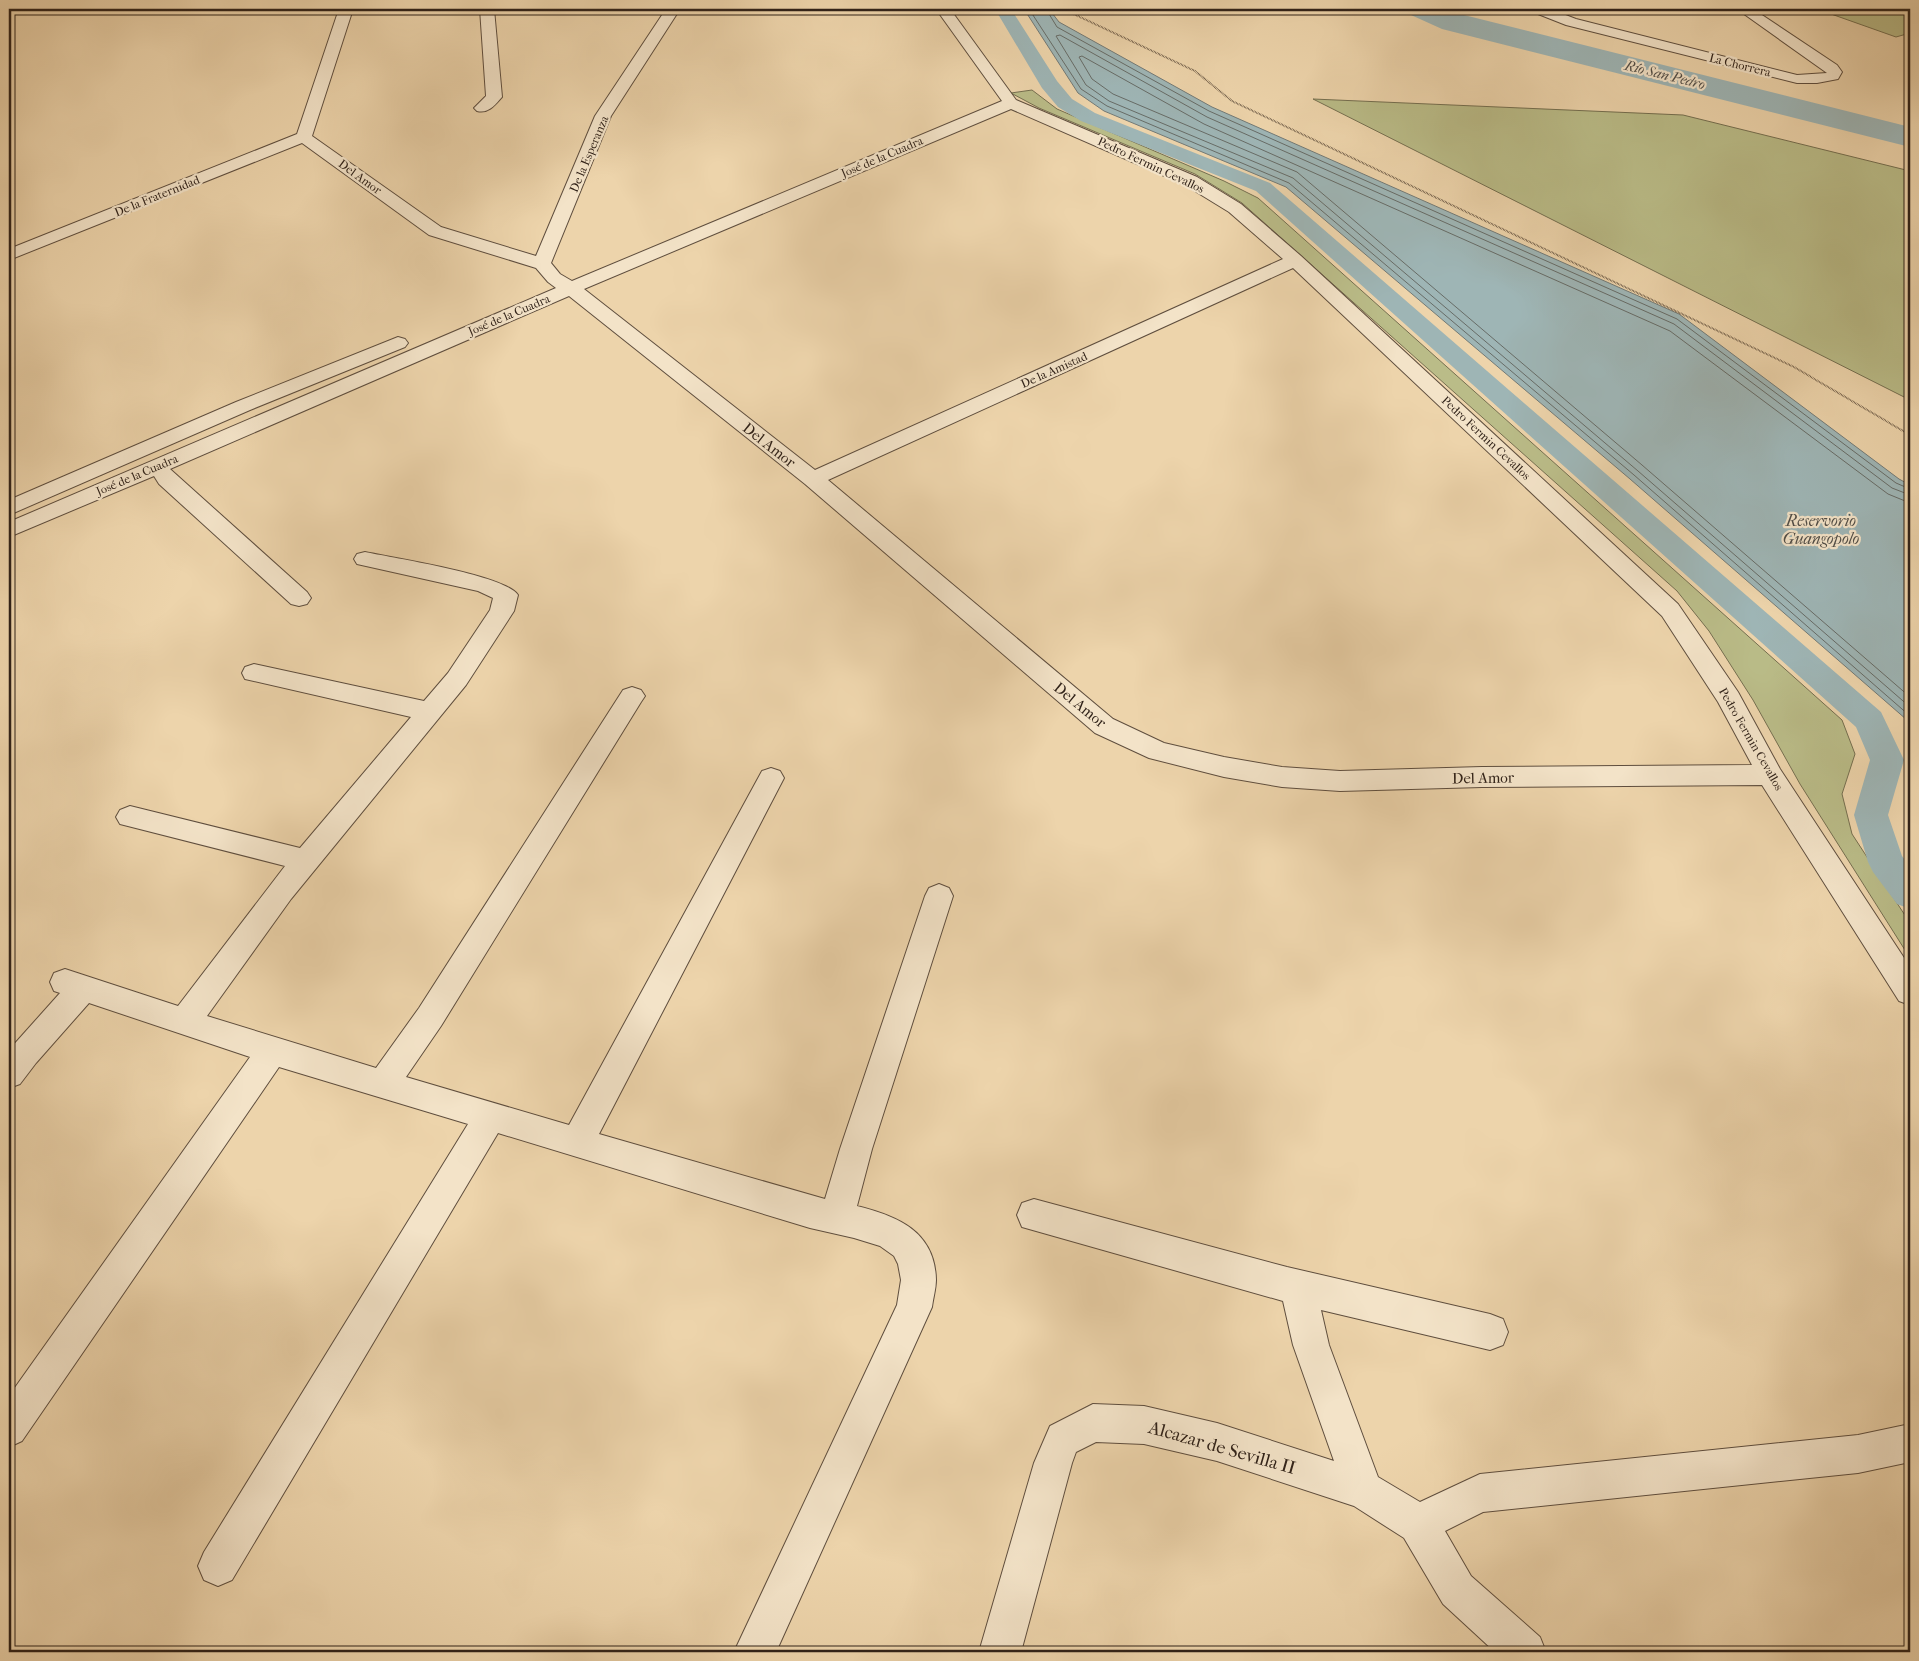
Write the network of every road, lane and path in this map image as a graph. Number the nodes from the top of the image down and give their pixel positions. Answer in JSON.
{"nodes":[{"id":1,"x":346,"y":9,"type":"edge"},
{"id":2,"x":487,"y":9,"type":"edge"},
{"id":3,"x":673,"y":9,"type":"edge"},
{"id":4,"x":943,"y":9,"type":"edge"},
{"id":5,"x":1063,"y":9,"type":"edge"},
{"id":6,"x":1538,"y":9,"type":"edge"},
{"id":7,"x":1744,"y":9,"type":"edge"},
{"id":8,"x":1008,"y":97,"type":"junction"},
{"id":9,"x":482,"y":108,"type":"dead end"},
{"id":10,"x":304,"y":137,"type":"junction"},
{"id":11,"x":789,"y":179,"type":"junction"},
{"id":12,"x":808,"y":189,"type":"junction"},
{"id":13,"x":9,"y":255,"type":"edge"},
{"id":14,"x":1295,"y":260,"type":"junction"},
{"id":15,"x":555,"y":277,"type":"junction"},
{"id":16,"x":453,"y":320,"type":"dead end"},
{"id":17,"x":417,"y":335,"type":"dead end"},
{"id":18,"x":243,"y":406,"type":"junction"},
{"id":19,"x":262,"y":421,"type":"junction"},
{"id":20,"x":1910,"y":434,"type":"edge"},
{"id":21,"x":158,"y":467,"type":"junction"},
{"id":22,"x":813,"y":479,"type":"junction"},
{"id":23,"x":9,"y":508,"type":"edge"},
{"id":24,"x":9,"y":530,"type":"edge"},
{"id":25,"x":365,"y":559,"type":"dead end"},
{"id":26,"x":299,"y":598,"type":"dead end"},
{"id":27,"x":254,"y":673,"type":"dead end"},
{"id":28,"x":632,"y":696,"type":"dead end"},
{"id":29,"x":430,"y":712,"type":"junction"},
{"id":30,"x":1770,"y":775,"type":"junction"},
{"id":31,"x":772,"y":778,"type":"dead end"},
{"id":32,"x":130,"y":817,"type":"dead end"},
{"id":33,"x":307,"y":861,"type":"junction"},
{"id":34,"x":939,"y":896,"type":"dead end"},
{"id":35,"x":1910,"y":992,"type":"edge"},
{"id":36,"x":184,"y":1024,"type":"junction"},
{"id":37,"x":272,"y":1051,"type":"junction"},
{"id":38,"x":9,"y":1074,"type":"edge"},
{"id":39,"x":383,"y":1084,"type":"junction"},
{"id":40,"x":490,"y":1116,"type":"junction"},
{"id":41,"x":577,"y":1143,"type":"junction"},
{"id":42,"x":1034,"y":1215,"type":"dead end"},
{"id":43,"x":837,"y":1218,"type":"junction"},
{"id":44,"x":1298,"y":1286,"type":"junction"},
{"id":45,"x":1490,"y":1332,"type":"dead end"},
{"id":46,"x":9,"y":1428,"type":"edge"},
{"id":47,"x":1910,"y":1443,"type":"edge"},
{"id":48,"x":1364,"y":1490,"type":"junction"},
{"id":49,"x":1418,"y":1524,"type":"junction"},
{"id":50,"x":218,"y":1566,"type":"dead end"},
{"id":51,"x":755,"y":1652,"type":"edge"},
{"id":52,"x":1000,"y":1652,"type":"edge"},
{"id":53,"x":1525,"y":1652,"type":"edge"}],
"edges":[{"from":1,"to":10,"type":"street"},
{"from":2,"to":9,"type":"street"},
{"from":3,"to":15,"type":"street","name":"De la Esperanza"},
{"from":4,"to":8,"type":"street","name":"Pedro Fermin Cevallos"},
{"from":5,"to":20,"type":"path"},
{"from":6,"to":7,"type":"street","name":"La Chorrera"},
{"from":8,"to":11,"type":"street","name":"José de la Cuadra"},
{"from":8,"to":12,"type":"street","name":"José de la Cuadra"},
{"from":8,"to":14,"type":"street","name":"Pedro Fermin Cevallos"},
{"from":10,"to":13,"type":"street","name":"De la Fraternidad"},
{"from":10,"to":15,"type":"street","name":"Del Amor"},
{"from":11,"to":12,"type":"street"},
{"from":11,"to":15,"type":"street","name":"José de la Cuadra"},
{"from":12,"to":15,"type":"street","name":"José de la Cuadra"},
{"from":14,"to":22,"type":"street","name":"De la Amistad"},
{"from":14,"to":30,"type":"street","name":"Pedro Fermin Cevallos"},
{"from":15,"to":16,"type":"street","name":"José de la Cuadra"},
{"from":15,"to":19,"type":"street","name":"José de la Cuadra"},
{"from":15,"to":22,"type":"street","name":"Del Amor"},
{"from":17,"to":18,"type":"street","name":"José de la Cuadra"},
{"from":18,"to":19,"type":"street"},
{"from":18,"to":23,"type":"street","name":"José de la Cuadra"},
{"from":19,"to":21,"type":"street","name":"José de la Cuadra"},
{"from":21,"to":24,"type":"street","name":"José de la Cuadra"},
{"from":21,"to":26,"type":"street"},
{"from":22,"to":30,"type":"street","name":"Del Amor"},
{"from":25,"to":29,"type":"street"},
{"from":27,"to":29,"type":"street"},
{"from":28,"to":39,"type":"street"},
{"from":29,"to":33,"type":"street"},
{"from":30,"to":35,"type":"street","name":"Pedro Fermin Cevallos"},
{"from":31,"to":41,"type":"street"},
{"from":32,"to":33,"type":"street"},
{"from":33,"to":36,"type":"street"},
{"from":34,"to":43,"type":"street"},
{"from":36,"to":37,"type":"street"},
{"from":36,"to":38,"type":"street"},
{"from":37,"to":39,"type":"street"},
{"from":37,"to":46,"type":"street"},
{"from":39,"to":40,"type":"street"},
{"from":40,"to":41,"type":"street"},
{"from":40,"to":50,"type":"street"},
{"from":41,"to":43,"type":"street"},
{"from":42,"to":44,"type":"street"},
{"from":43,"to":51,"type":"street"},
{"from":44,"to":45,"type":"street"},
{"from":44,"to":48,"type":"street"},
{"from":47,"to":49,"type":"street"},
{"from":48,"to":49,"type":"street","name":"Alcazar de Sevilla II"},
{"from":48,"to":52,"type":"street","name":"Alcazar de Sevilla II"},
{"from":49,"to":53,"type":"street"}]}
